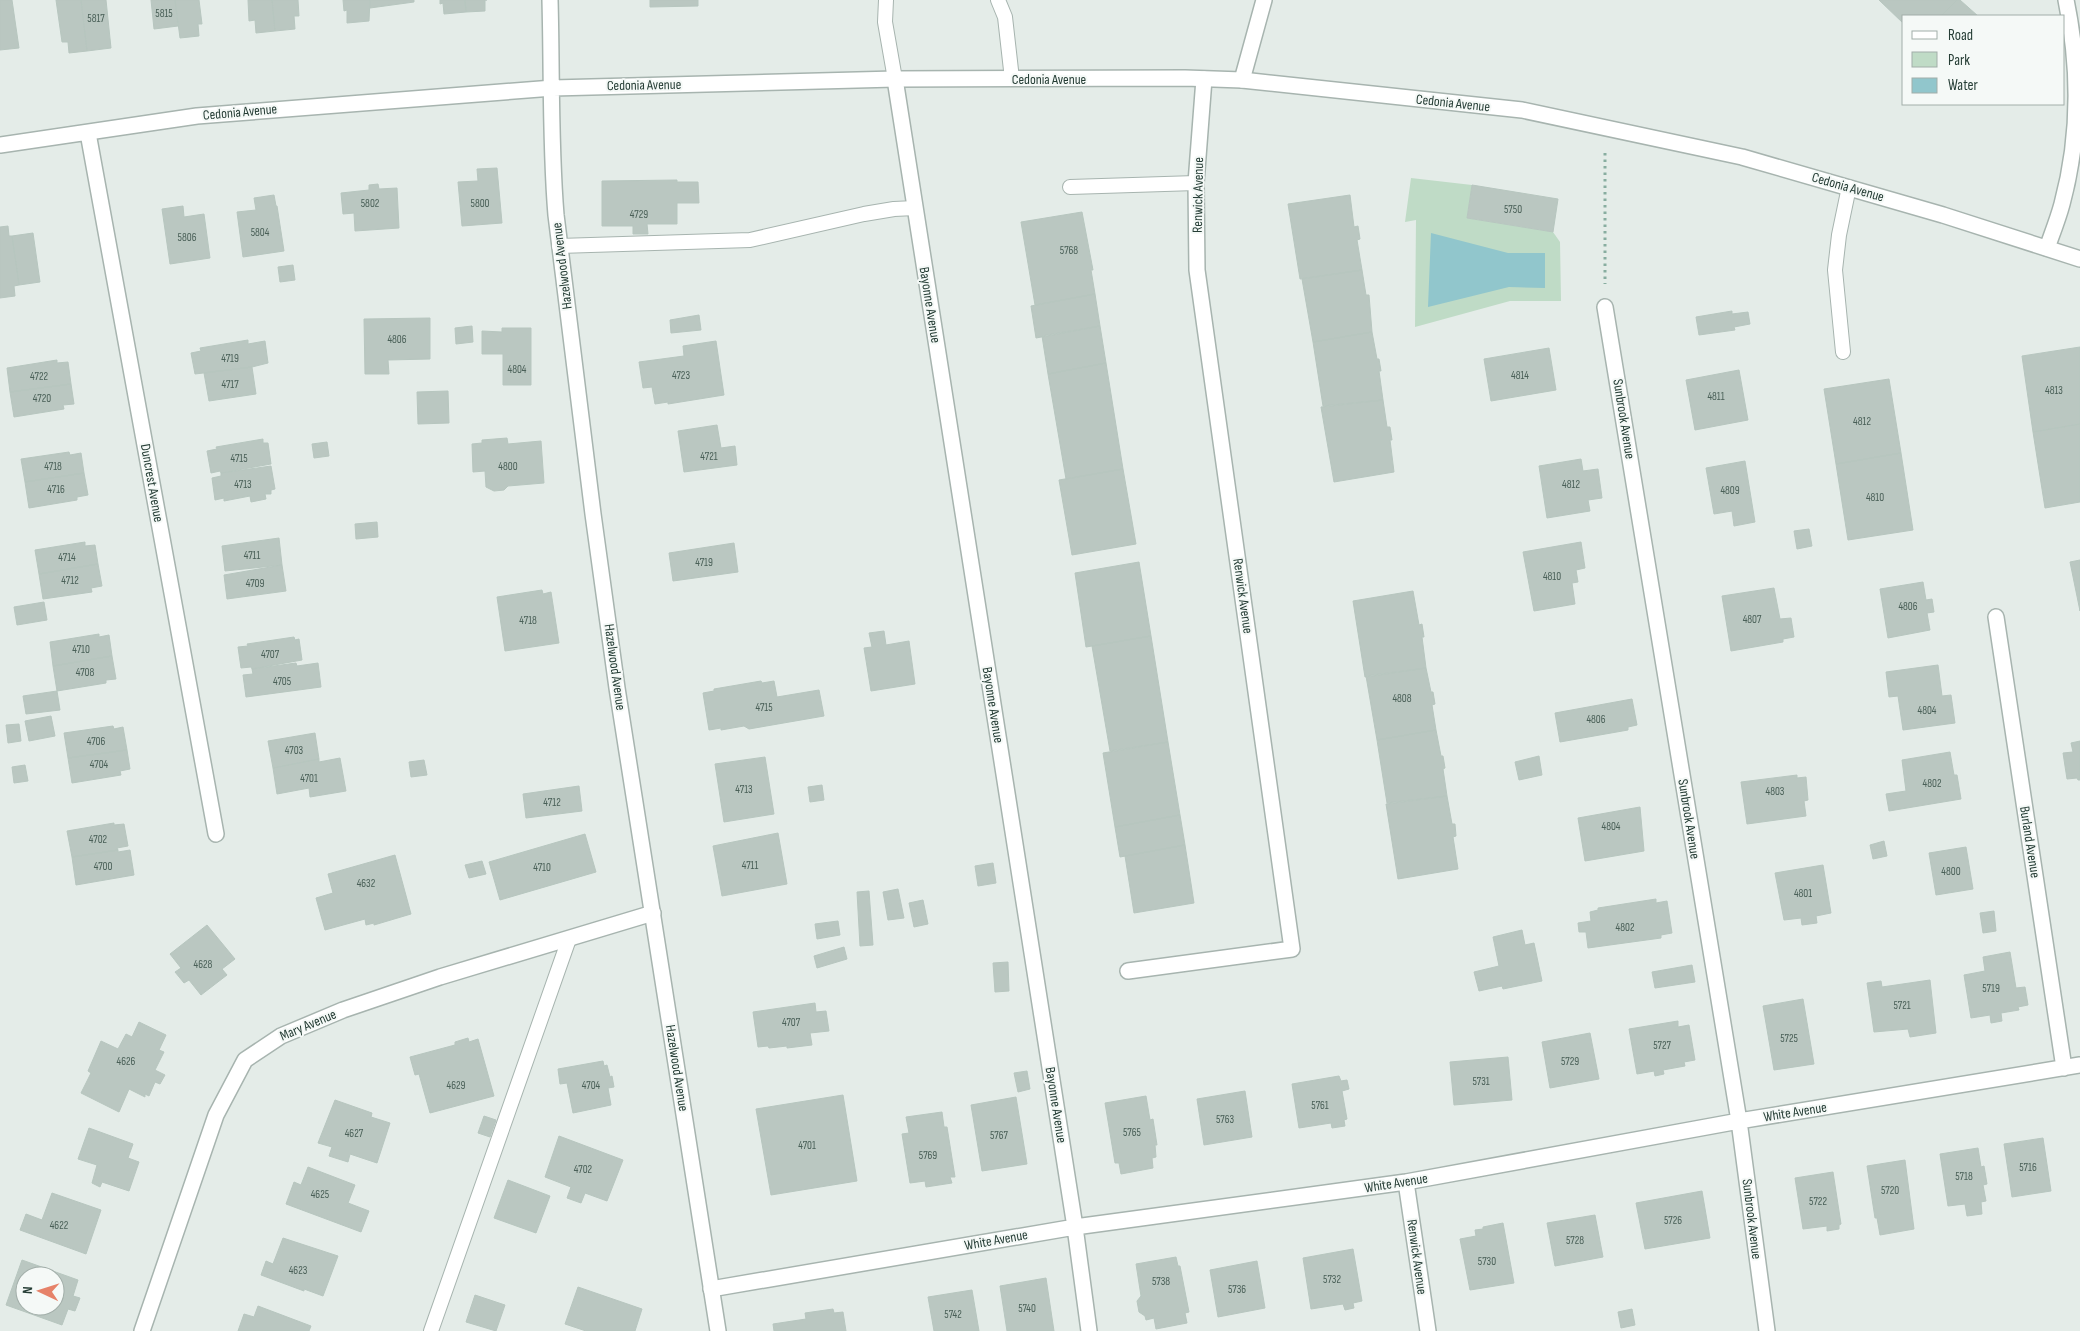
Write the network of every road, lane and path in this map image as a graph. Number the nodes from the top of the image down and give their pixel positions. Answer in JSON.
{"nodes":[{"id":1,"x":550,"y":0,"type":"edge"},
{"id":2,"x":886,"y":0,"type":"edge"},
{"id":3,"x":998,"y":0,"type":"edge"},
{"id":4,"x":1264,"y":0,"type":"edge"},
{"id":5,"x":2066,"y":0,"type":"edge"},
{"id":6,"x":1012,"y":78,"type":"junction"},
{"id":7,"x":895,"y":79,"type":"junction"},
{"id":8,"x":1204,"y":79,"type":"junction"},
{"id":9,"x":1242,"y":80,"type":"junction"},
{"id":10,"x":553,"y":88,"type":"junction"},
{"id":11,"x":1605,"y":128,"type":"junction"},
{"id":12,"x":88,"y":132,"type":"junction"},
{"id":13,"x":0,"y":146,"type":"edge"},
{"id":14,"x":2077,"y":147,"type":"edge"},
{"id":15,"x":1196,"y":183,"type":"junction"},
{"id":16,"x":1070,"y":187,"type":"dead end"},
{"id":17,"x":1850,"y":188,"type":"junction"},
{"id":18,"x":915,"y":208,"type":"junction"},
{"id":19,"x":560,"y":246,"type":"junction"},
{"id":20,"x":2047,"y":248,"type":"junction"},
{"id":21,"x":2080,"y":259,"type":"edge"},
{"id":22,"x":1605,"y":307,"type":"joint"},
{"id":23,"x":1843,"y":352,"type":"dead end"},
{"id":24,"x":1996,"y":617,"type":"dead end"},
{"id":25,"x":216,"y":834,"type":"dead end"},
{"id":26,"x":653,"y":913,"type":"junction"},
{"id":27,"x":569,"y":939,"type":"junction"},
{"id":28,"x":1128,"y":971,"type":"dead end"},
{"id":29,"x":2080,"y":1065,"type":"edge"},
{"id":30,"x":2064,"y":1068,"type":"junction"},
{"id":31,"x":1739,"y":1121,"type":"junction"},
{"id":32,"x":1406,"y":1182,"type":"junction"},
{"id":33,"x":1075,"y":1227,"type":"junction"},
{"id":34,"x":711,"y":1289,"type":"junction"},
{"id":35,"x":142,"y":1331,"type":"edge"},
{"id":36,"x":431,"y":1331,"type":"edge"},
{"id":37,"x":718,"y":1331,"type":"edge"},
{"id":38,"x":1089,"y":1331,"type":"edge"},
{"id":39,"x":1428,"y":1331,"type":"edge"},
{"id":40,"x":1767,"y":1331,"type":"edge"}],
"edges":[{"from":1,"to":10,"type":"street","name":"Hazelwood Avenue"},
{"from":2,"to":7,"type":"lane"},
{"from":3,"to":6,"type":"lane"},
{"from":4,"to":9,"type":"street"},
{"from":5,"to":14,"type":"street"},
{"from":6,"to":7,"type":"street","name":"Cedonia Avenue"},
{"from":6,"to":8,"type":"street","name":"Cedonia Avenue"},
{"from":7,"to":10,"type":"street","name":"Cedonia Avenue"},
{"from":7,"to":18,"type":"street","name":"Bayonne Avenue"},
{"from":8,"to":9,"type":"street","name":"Cedonia Avenue"},
{"from":8,"to":15,"type":"street","name":"Renwick Avenue"},
{"from":9,"to":11,"type":"street","name":"Cedonia Avenue"},
{"from":10,"to":12,"type":"street","name":"Cedonia Avenue"},
{"from":10,"to":19,"type":"street","name":"Hazelwood Avenue"},
{"from":11,"to":17,"type":"street","name":"Cedonia Avenue"},
{"from":11,"to":22,"type":"path"},
{"from":12,"to":13,"type":"street","name":"Cedonia Avenue"},
{"from":12,"to":25,"type":"street","name":"Duncrest Avenue"},
{"from":14,"to":20,"type":"street"},
{"from":15,"to":16,"type":"lane"},
{"from":15,"to":28,"type":"street","name":"Renwick Avenue"},
{"from":17,"to":20,"type":"street","name":"Cedonia Avenue"},
{"from":17,"to":23,"type":"lane"},
{"from":18,"to":19,"type":"lane"},
{"from":18,"to":33,"type":"street","name":"Bayonne Avenue"},
{"from":19,"to":26,"type":"street","name":"Hazelwood Avenue"},
{"from":20,"to":21,"type":"street","name":"Cedonia Avenue"},
{"from":22,"to":31,"type":"street","name":"Sunbrook Avenue"},
{"from":24,"to":30,"type":"street","name":"Burland Avenue"},
{"from":26,"to":27,"type":"street","name":"Mary Avenue"},
{"from":26,"to":34,"type":"street","name":"Hazelwood Avenue"},
{"from":27,"to":35,"type":"street","name":"Mary Avenue"},
{"from":27,"to":36,"type":"lane"},
{"from":29,"to":30,"type":"street","name":"White Avenue"},
{"from":30,"to":31,"type":"street","name":"White Avenue"},
{"from":31,"to":32,"type":"street","name":"White Avenue"},
{"from":31,"to":40,"type":"street","name":"Sunbrook Avenue"},
{"from":32,"to":33,"type":"street","name":"White Avenue"},
{"from":32,"to":39,"type":"street","name":"Renwick Avenue"},
{"from":33,"to":34,"type":"street","name":"White Avenue"},
{"from":33,"to":38,"type":"street","name":"Bayonne Avenue"},
{"from":34,"to":37,"type":"street","name":"Hazelwood Avenue"}]}
